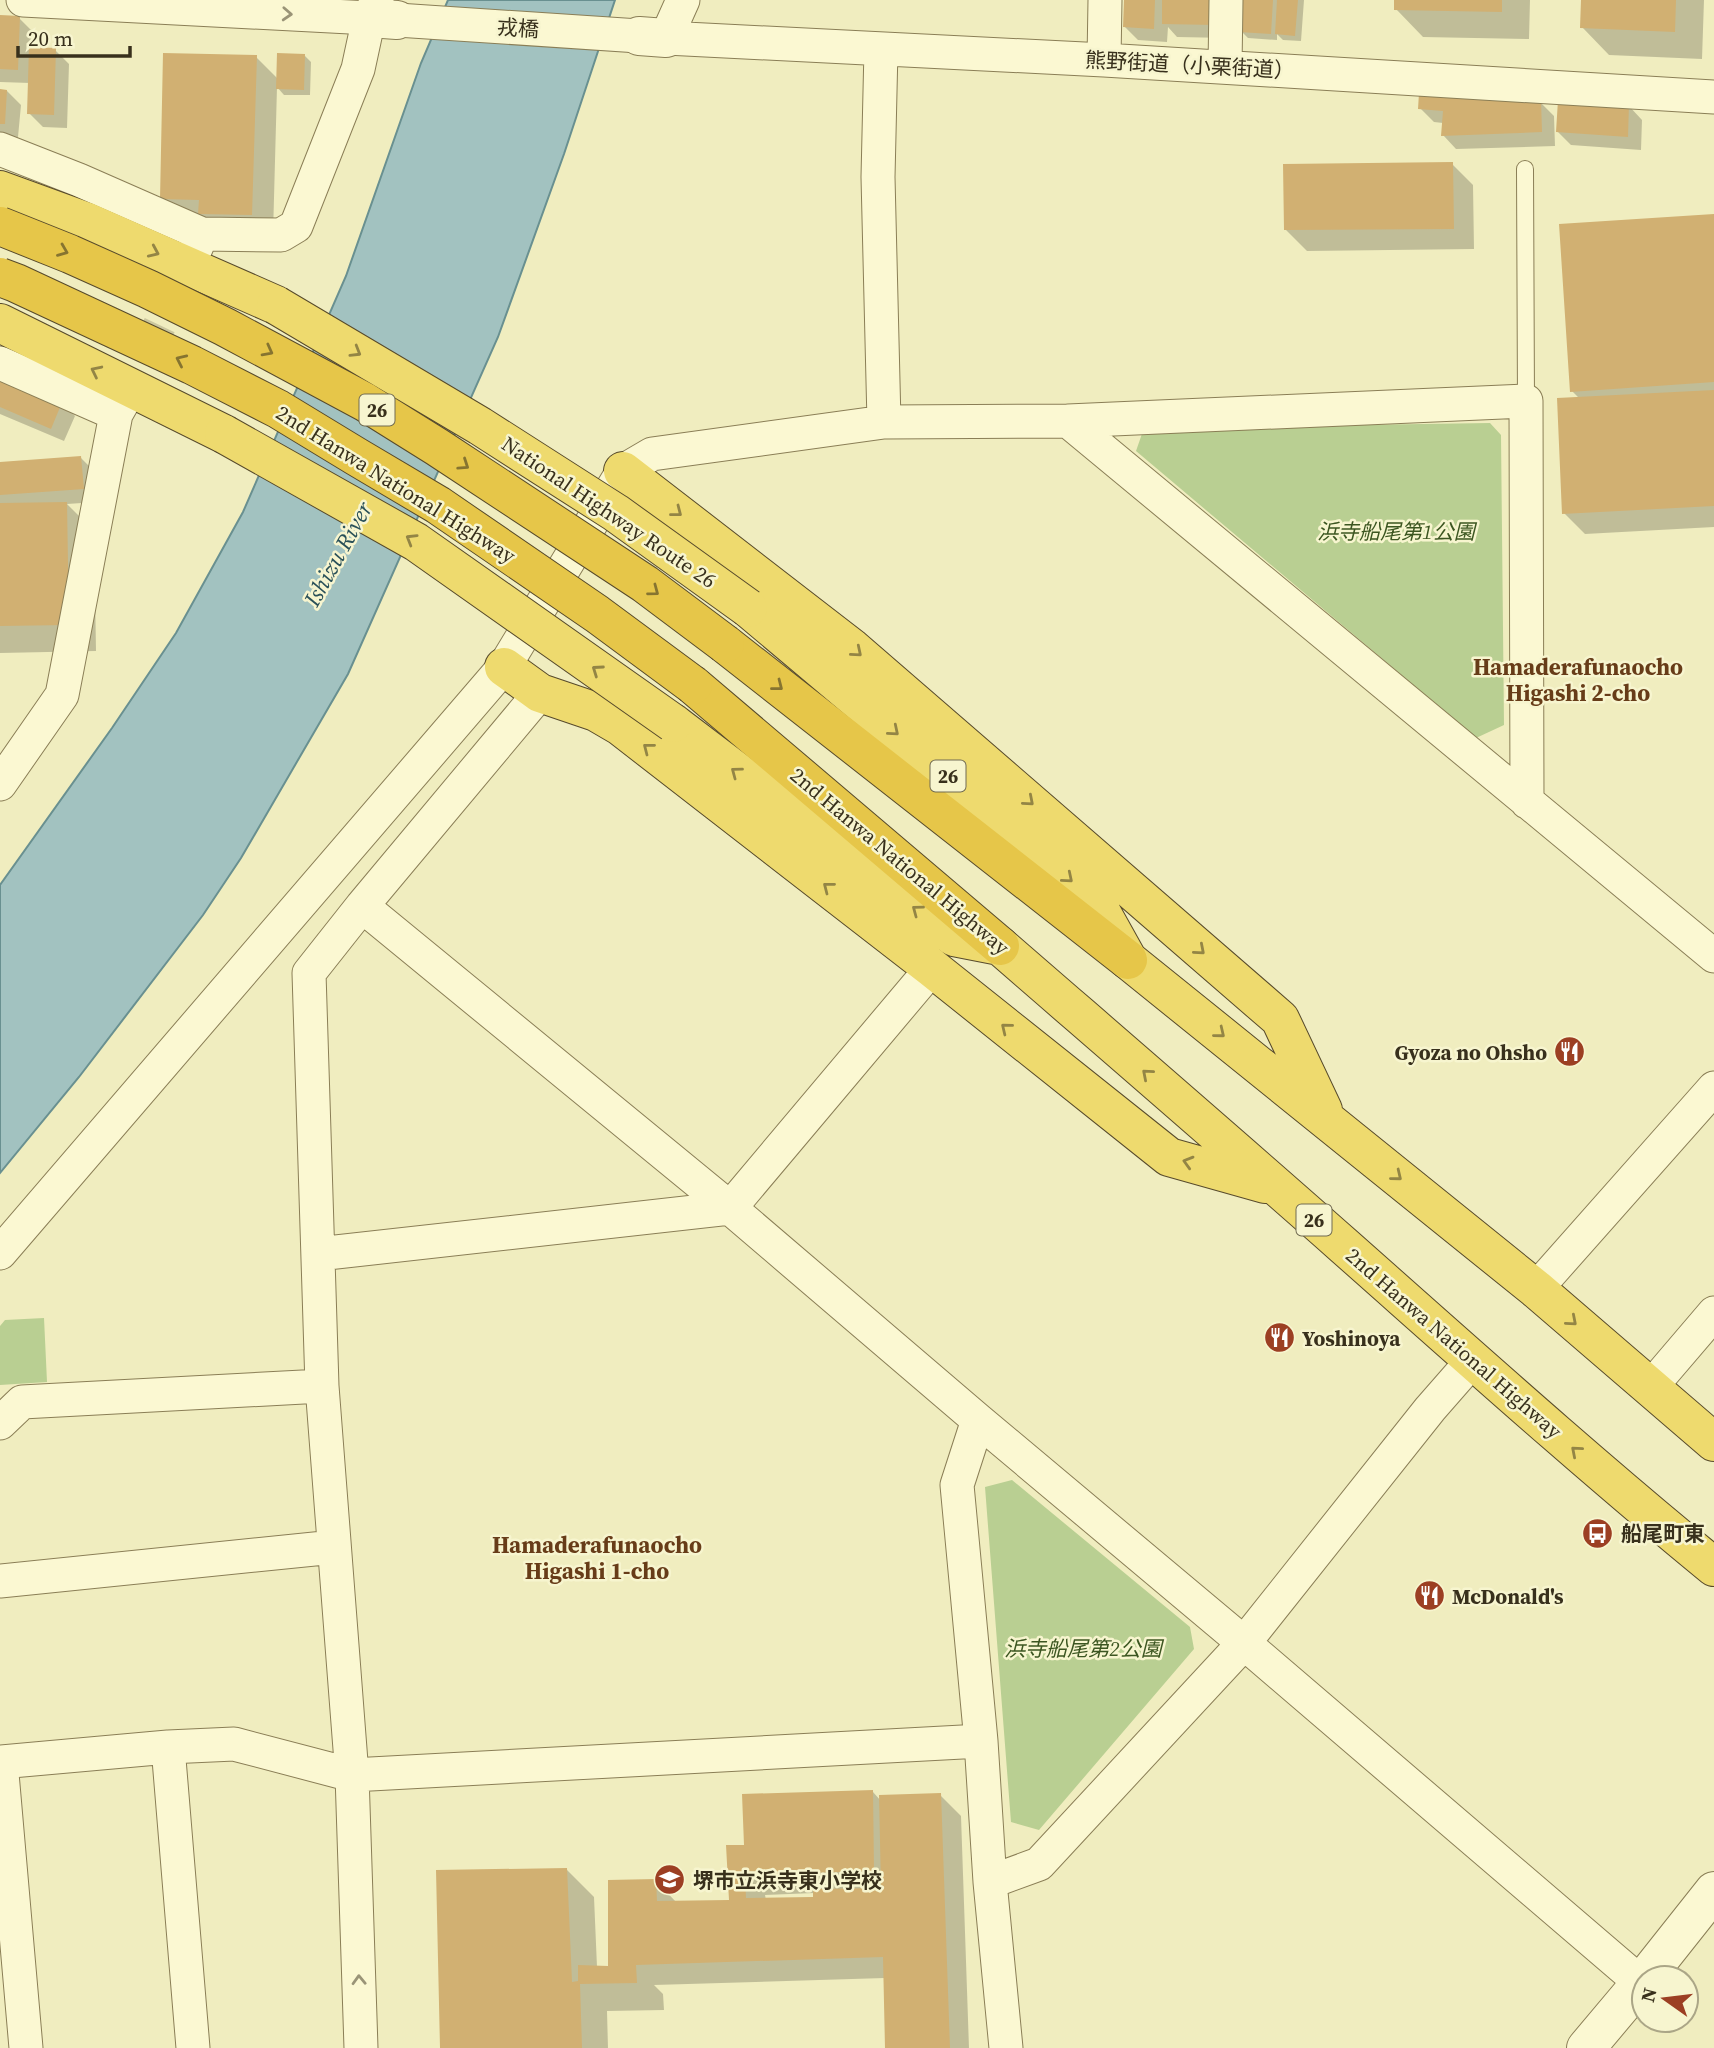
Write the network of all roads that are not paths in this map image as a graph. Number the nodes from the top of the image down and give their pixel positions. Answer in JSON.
{"nodes":[{"id":1,"x":23,"y":0,"type":"edge"},
{"id":2,"x":683,"y":0,"type":"edge"},
{"id":3,"x":1105,"y":0,"type":"edge"},
{"id":4,"x":1226,"y":0,"type":"edge"},
{"id":5,"x":381,"y":13,"type":"edge"},
{"id":6,"x":652,"y":37,"type":"junction"},
{"id":7,"x":881,"y":49,"type":"junction"},
{"id":8,"x":1104,"y":60,"type":"junction"},
{"id":9,"x":1225,"y":67,"type":"junction"},
{"id":10,"x":1714,"y":97,"type":"edge"},
{"id":11,"x":0,"y":149,"type":"edge"},
{"id":12,"x":1525,"y":169,"type":"dead end"},
{"id":13,"x":0,"y":190,"type":"edge"},
{"id":14,"x":0,"y":226,"type":"edge"},
{"id":15,"x":0,"y":277,"type":"edge"},
{"id":16,"x":0,"y":323,"type":"edge"},
{"id":17,"x":0,"y":363,"type":"edge"},
{"id":18,"x":1526,"y":401,"type":"junction"},
{"id":19,"x":1068,"y":421,"type":"junction"},
{"id":20,"x":884,"y":422,"type":"junction"},
{"id":21,"x":623,"y":471,"type":"junction"},
{"id":22,"x":504,"y":667,"type":"junction"},
{"id":23,"x":540,"y":693,"type":"junction"},
{"id":24,"x":0,"y":784,"type":"edge"},
{"id":25,"x":1527,"y":802,"type":"junction"},
{"id":26,"x":362,"y":906,"type":"junction"},
{"id":27,"x":1000,"y":946,"type":"junction"},
{"id":28,"x":1714,"y":956,"type":"edge"},
{"id":29,"x":1128,"y":960,"type":"junction"},
{"id":30,"x":932,"y":968,"type":"junction"},
{"id":31,"x":1711,"y":1096,"type":"edge"},
{"id":32,"x":1328,"y":1120,"type":"junction"},
{"id":33,"x":1277,"y":1188,"type":"junction"},
{"id":34,"x":730,"y":1208,"type":"junction"},
{"id":35,"x":0,"y":1253,"type":"edge"},
{"id":36,"x":318,"y":1254,"type":"junction"},
{"id":37,"x":1536,"y":1289,"type":"junction"},
{"id":38,"x":1714,"y":1313,"type":"edge"},
{"id":39,"x":1472,"y":1361,"type":"junction"},
{"id":40,"x":322,"y":1387,"type":"junction"},
{"id":41,"x":1650,"y":1388,"type":"junction"},
{"id":42,"x":978,"y":1420,"type":"junction"},
{"id":43,"x":0,"y":1423,"type":"edge"},
{"id":44,"x":1714,"y":1442,"type":"edge"},
{"id":45,"x":334,"y":1547,"type":"junction"},
{"id":46,"x":1714,"y":1567,"type":"edge"},
{"id":47,"x":0,"y":1581,"type":"edge"},
{"id":48,"x":1244,"y":1643,"type":"junction"},
{"id":49,"x":981,"y":1741,"type":"junction"},
{"id":50,"x":168,"y":1747,"type":"junction"},
{"id":51,"x":1,"y":1762,"type":"edge"},
{"id":52,"x":352,"y":1775,"type":"junction"},
{"id":53,"x":990,"y":1882,"type":"junction"},
{"id":54,"x":1714,"y":1891,"type":"edge"},
{"id":55,"x":1656,"y":1964,"type":"edge"},
{"id":56,"x":1630,"y":1969,"type":"edge"},
{"id":57,"x":1630,"y":1996,"type":"edge"},
{"id":58,"x":26,"y":2048,"type":"edge"},
{"id":59,"x":193,"y":2048,"type":"edge"},
{"id":60,"x":361,"y":2048,"type":"edge"},
{"id":61,"x":1006,"y":2048,"type":"edge"},
{"id":62,"x":1586,"y":2048,"type":"edge"}],
"edges":[{"from":1,"to":5,"type":"street","one_way":true},
{"from":2,"to":6,"type":"street"},
{"from":3,"to":8,"type":"street"},
{"from":4,"to":9,"type":"street"},
{"from":5,"to":6,"type":"street","name":"戎橋"},
{"from":5,"to":11,"type":"street"},
{"from":6,"to":7,"type":"street","name":"熊野街道（小栗街道）"},
{"from":7,"to":8,"type":"street","name":"熊野街道（小栗街道）"},
{"from":7,"to":20,"type":"street"},
{"from":8,"to":9,"type":"street","name":"熊野街道（小栗街道）"},
{"from":9,"to":10,"type":"street","name":"熊野街道（小栗街道）"},
{"from":12,"to":18,"type":"lane"},
{"from":13,"to":29,"type":"highway","name":"National Highway Route 26","number":"26","one_way":true,"bridge":true},
{"from":14,"to":29,"type":"highway","number":"26","one_way":true,"bridge":true},
{"from":27,"to":15,"type":"highway","name":"2nd Hanwa National Highway","number":"26","one_way":true,"bridge":true},
{"from":27,"to":16,"type":"highway","one_way":true,"bridge":true},
{"from":17,"to":24,"type":"street"},
{"from":18,"to":19,"type":"street"},
{"from":18,"to":25,"type":"street"},
{"from":19,"to":20,"type":"street"},
{"from":19,"to":25,"type":"street"},
{"from":20,"to":21,"type":"street"},
{"from":21,"to":22,"type":"street"},
{"from":21,"to":32,"type":"highway","one_way":true},
{"from":22,"to":23,"type":"highway"},
{"from":22,"to":35,"type":"street"},
{"from":23,"to":26,"type":"street"},
{"from":30,"to":23,"type":"highway","one_way":true},
{"from":25,"to":28,"type":"street"},
{"from":26,"to":34,"type":"street"},
{"from":26,"to":36,"type":"street"},
{"from":33,"to":27,"type":"highway","name":"2nd Hanwa National Highway","number":"26","one_way":true},
{"from":29,"to":32,"type":"highway","number":"26","one_way":true},
{"from":33,"to":30,"type":"highway","one_way":true},
{"from":30,"to":34,"type":"street"},
{"from":31,"to":37,"type":"street"},
{"from":32,"to":37,"type":"highway","number":"26","one_way":true},
{"from":33,"to":39,"type":"highway","name":"2nd Hanwa National Highway","number":"26"},
{"from":34,"to":36,"type":"street"},
{"from":34,"to":42,"type":"street"},
{"from":36,"to":40,"type":"street"},
{"from":37,"to":41,"type":"highway","number":"26","one_way":true},
{"from":38,"to":41,"type":"street"},
{"from":46,"to":39,"type":"highway","name":"2nd Hanwa National Highway","number":"26","one_way":true},
{"from":39,"to":48,"type":"street"},
{"from":40,"to":43,"type":"street"},
{"from":40,"to":45,"type":"street"},
{"from":41,"to":44,"type":"highway","number":"26"},
{"from":42,"to":48,"type":"street"},
{"from":42,"to":49,"type":"street"},
{"from":45,"to":47,"type":"street"},
{"from":45,"to":52,"type":"street"},
{"from":48,"to":53,"type":"street"},
{"from":48,"to":56,"type":"street"},
{"from":49,"to":52,"type":"street"},
{"from":49,"to":53,"type":"street"},
{"from":50,"to":51,"type":"street"},
{"from":50,"to":52,"type":"street"},
{"from":50,"to":59,"type":"street"},
{"from":51,"to":58,"type":"street"},
{"from":60,"to":52,"type":"street","one_way":true},
{"from":53,"to":61,"type":"street"},
{"from":54,"to":55,"type":"street"},
{"from":57,"to":62,"type":"street"}]}
